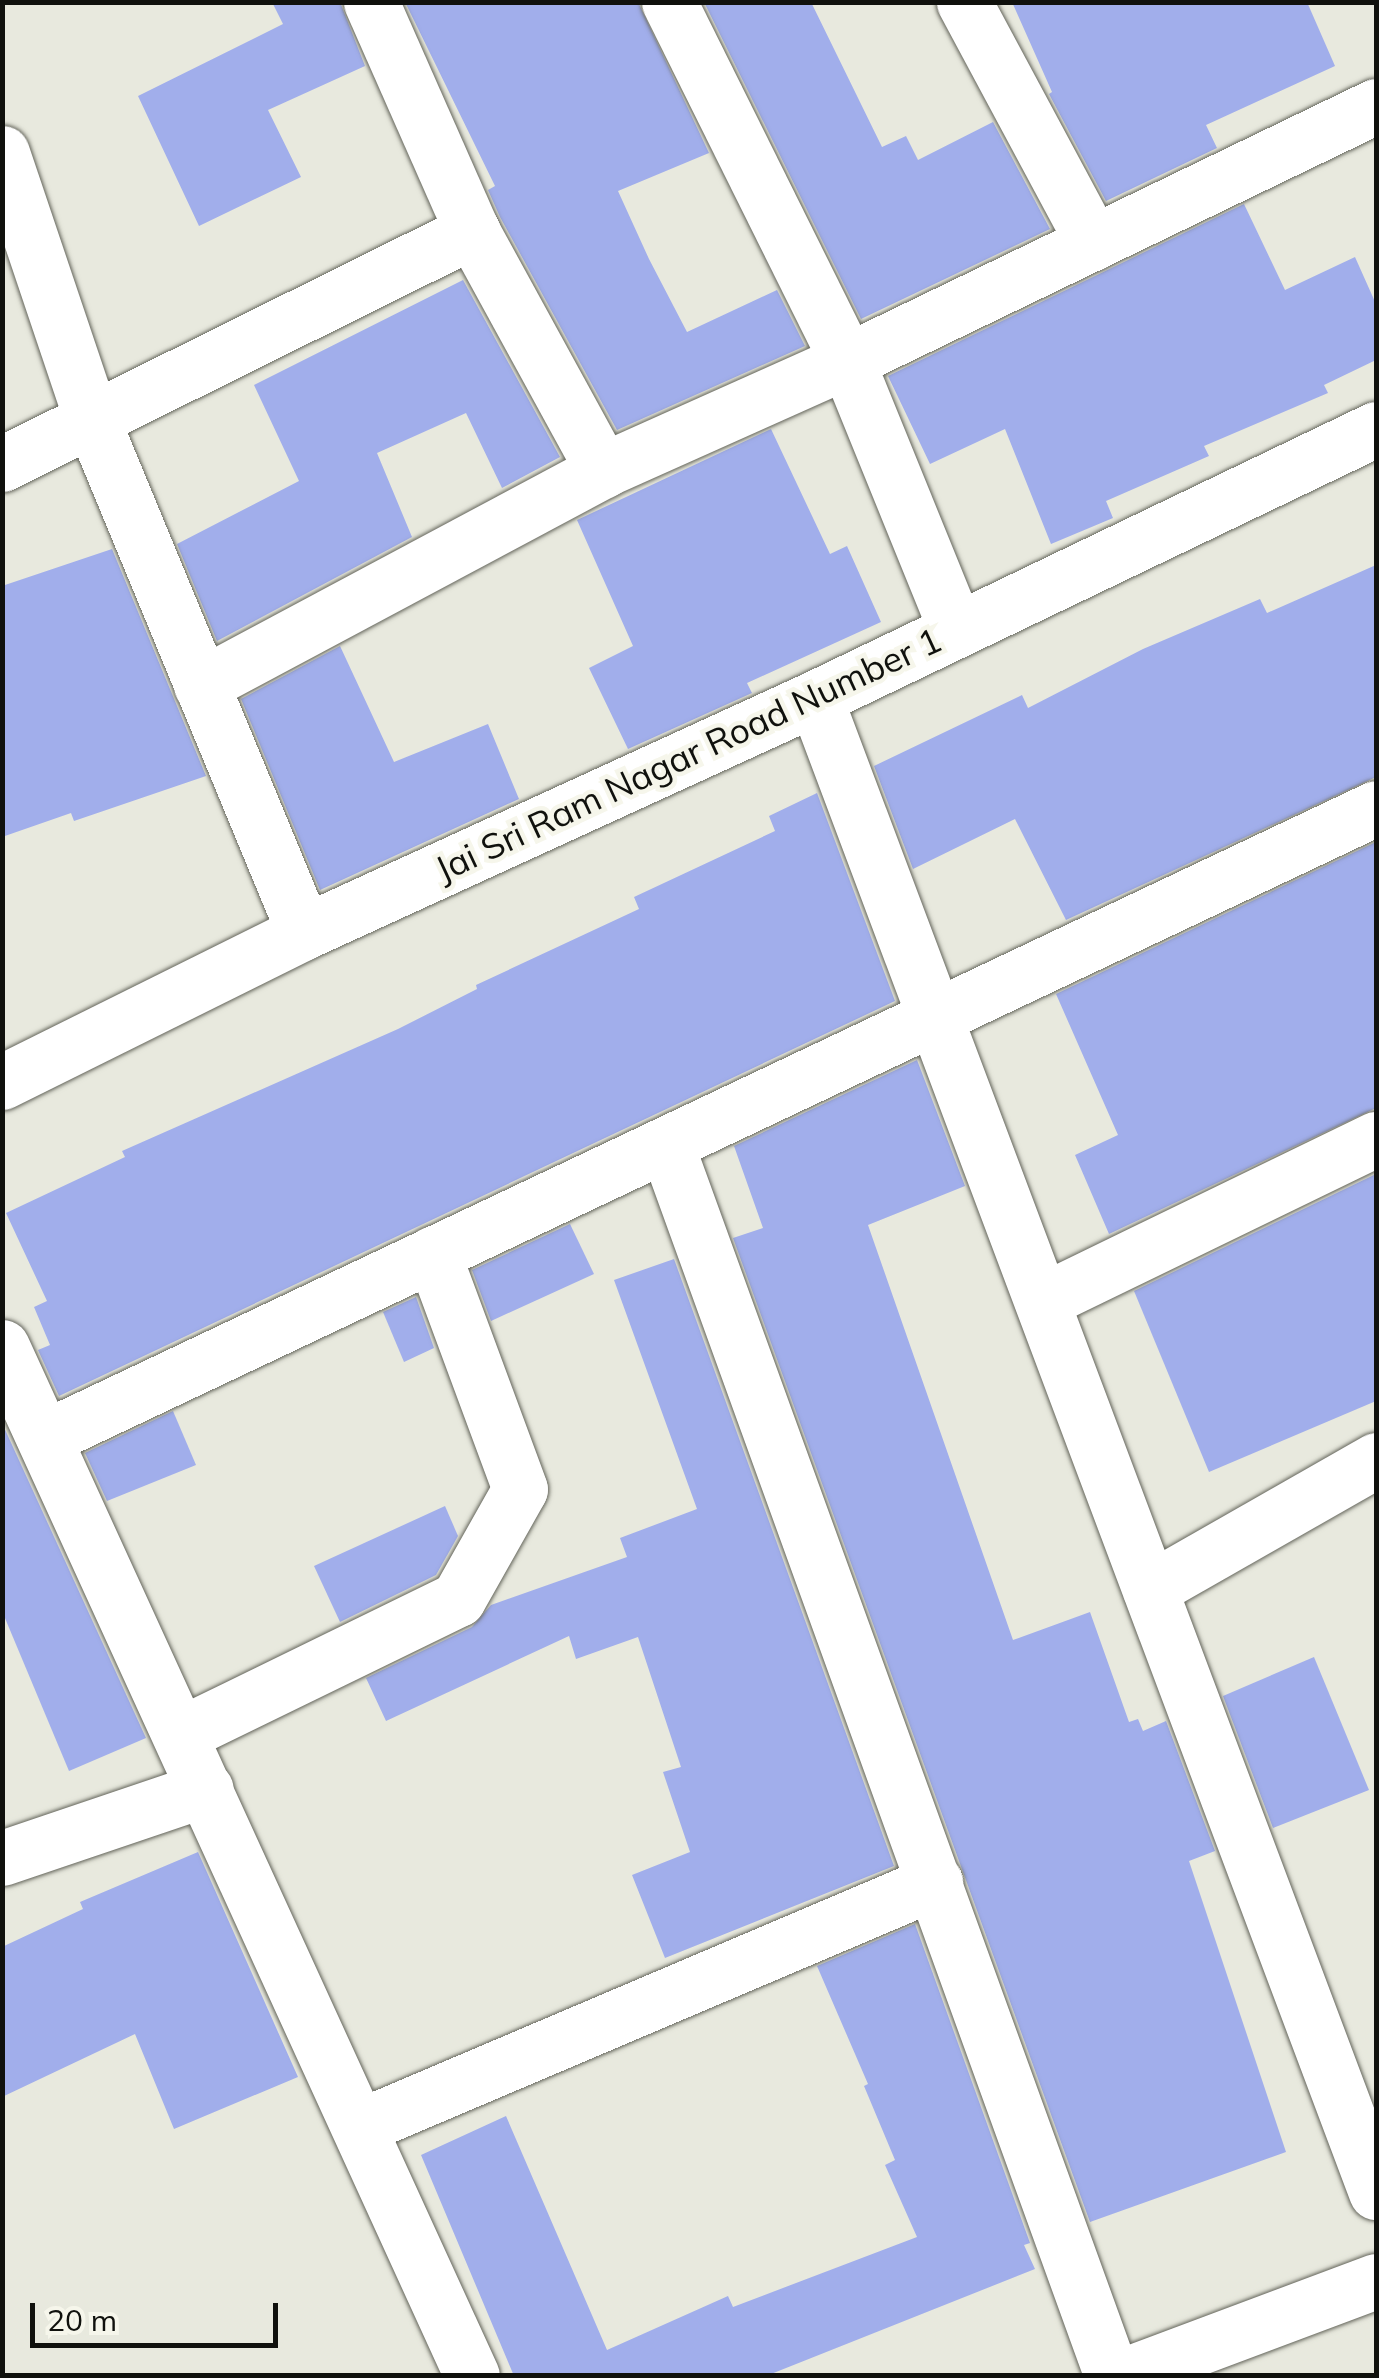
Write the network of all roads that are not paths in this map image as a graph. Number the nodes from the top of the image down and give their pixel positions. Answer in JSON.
{"nodes":[{"id":1,"x":370,"y":2,"type":"edge"},
{"id":2,"x":669,"y":2,"type":"edge"},
{"id":3,"x":964,"y":2,"type":"edge"},
{"id":4,"x":1376,"y":106,"type":"edge"},
{"id":5,"x":2,"y":153,"type":"edge"},
{"id":6,"x":472,"y":231,"type":"junction"},
{"id":7,"x":1093,"y":243,"type":"junction"},
{"id":8,"x":847,"y":361,"type":"junction"},
{"id":9,"x":91,"y":417,"type":"junction"},
{"id":10,"x":1376,"y":429,"type":"edge"},
{"id":11,"x":2,"y":464,"type":"edge"},
{"id":12,"x":603,"y":470,"type":"junction"},
{"id":13,"x":956,"y":629,"type":"junction"},
{"id":14,"x":201,"y":685,"type":"junction"},
{"id":15,"x":815,"y":698,"type":"junction"},
{"id":16,"x":1376,"y":808,"type":"edge"},
{"id":17,"x":304,"y":932,"type":"junction"},
{"id":18,"x":934,"y":1016,"type":"junction"},
{"id":19,"x":2,"y":1082,"type":"edge"},
{"id":20,"x":1376,"y":1139,"type":"edge"},
{"id":21,"x":666,"y":1144,"type":"junction"},
{"id":22,"x":433,"y":1254,"type":"junction"},
{"id":23,"x":1042,"y":1301,"type":"junction"},
{"id":24,"x":2,"y":1347,"type":"edge"},
{"id":25,"x":44,"y":1438,"type":"junction"},
{"id":26,"x":1376,"y":1460,"type":"edge"},
{"id":27,"x":1150,"y":1588,"type":"junction"},
{"id":28,"x":181,"y":1734,"type":"junction"},
{"id":29,"x":206,"y":1789,"type":"junction"},
{"id":30,"x":2,"y":1858,"type":"edge"},
{"id":31,"x":934,"y":1882,"type":"junction"},
{"id":32,"x":360,"y":2126,"type":"junction"},
{"id":33,"x":1376,"y":2192,"type":"edge"},
{"id":34,"x":1376,"y":2281,"type":"edge"},
{"id":35,"x":472,"y":2376,"type":"edge"},
{"id":36,"x":1112,"y":2376,"type":"edge"},
{"id":37,"x":1122,"y":2376,"type":"edge"}],
"edges":[{"from":1,"to":6,"type":"street"},
{"from":2,"to":8,"type":"street"},
{"from":3,"to":7,"type":"street"},
{"from":4,"to":7,"type":"street"},
{"from":5,"to":9,"type":"street"},
{"from":6,"to":9,"type":"street"},
{"from":6,"to":12,"type":"street"},
{"from":7,"to":8,"type":"street"},
{"from":8,"to":12,"type":"street"},
{"from":8,"to":13,"type":"street"},
{"from":9,"to":11,"type":"street"},
{"from":9,"to":14,"type":"street"},
{"from":10,"to":13,"type":"street","name":"Jai Sri Ram Nagar Road Number 1"},
{"from":12,"to":14,"type":"street"},
{"from":13,"to":15,"type":"street","name":"Jai Sri Ram Nagar Road Number 1"},
{"from":14,"to":17,"type":"street"},
{"from":15,"to":17,"type":"street","name":"Jai Sri Ram Nagar Road Number 1"},
{"from":15,"to":18,"type":"street"},
{"from":16,"to":18,"type":"street"},
{"from":17,"to":19,"type":"street","name":"Jai Sri Ram Nagar Road Number 1"},
{"from":18,"to":21,"type":"street"},
{"from":18,"to":23,"type":"street"},
{"from":20,"to":23,"type":"street"},
{"from":21,"to":22,"type":"street"},
{"from":21,"to":31,"type":"street"},
{"from":22,"to":25,"type":"street"},
{"from":22,"to":28,"type":"street"},
{"from":23,"to":27,"type":"street"},
{"from":24,"to":25,"type":"street"},
{"from":25,"to":28,"type":"street"},
{"from":26,"to":27,"type":"street"},
{"from":27,"to":33,"type":"street"},
{"from":28,"to":29,"type":"street"},
{"from":29,"to":30,"type":"street"},
{"from":29,"to":32,"type":"street"},
{"from":31,"to":32,"type":"street"},
{"from":31,"to":36,"type":"street"},
{"from":32,"to":35,"type":"street"},
{"from":34,"to":37,"type":"street"}]}
